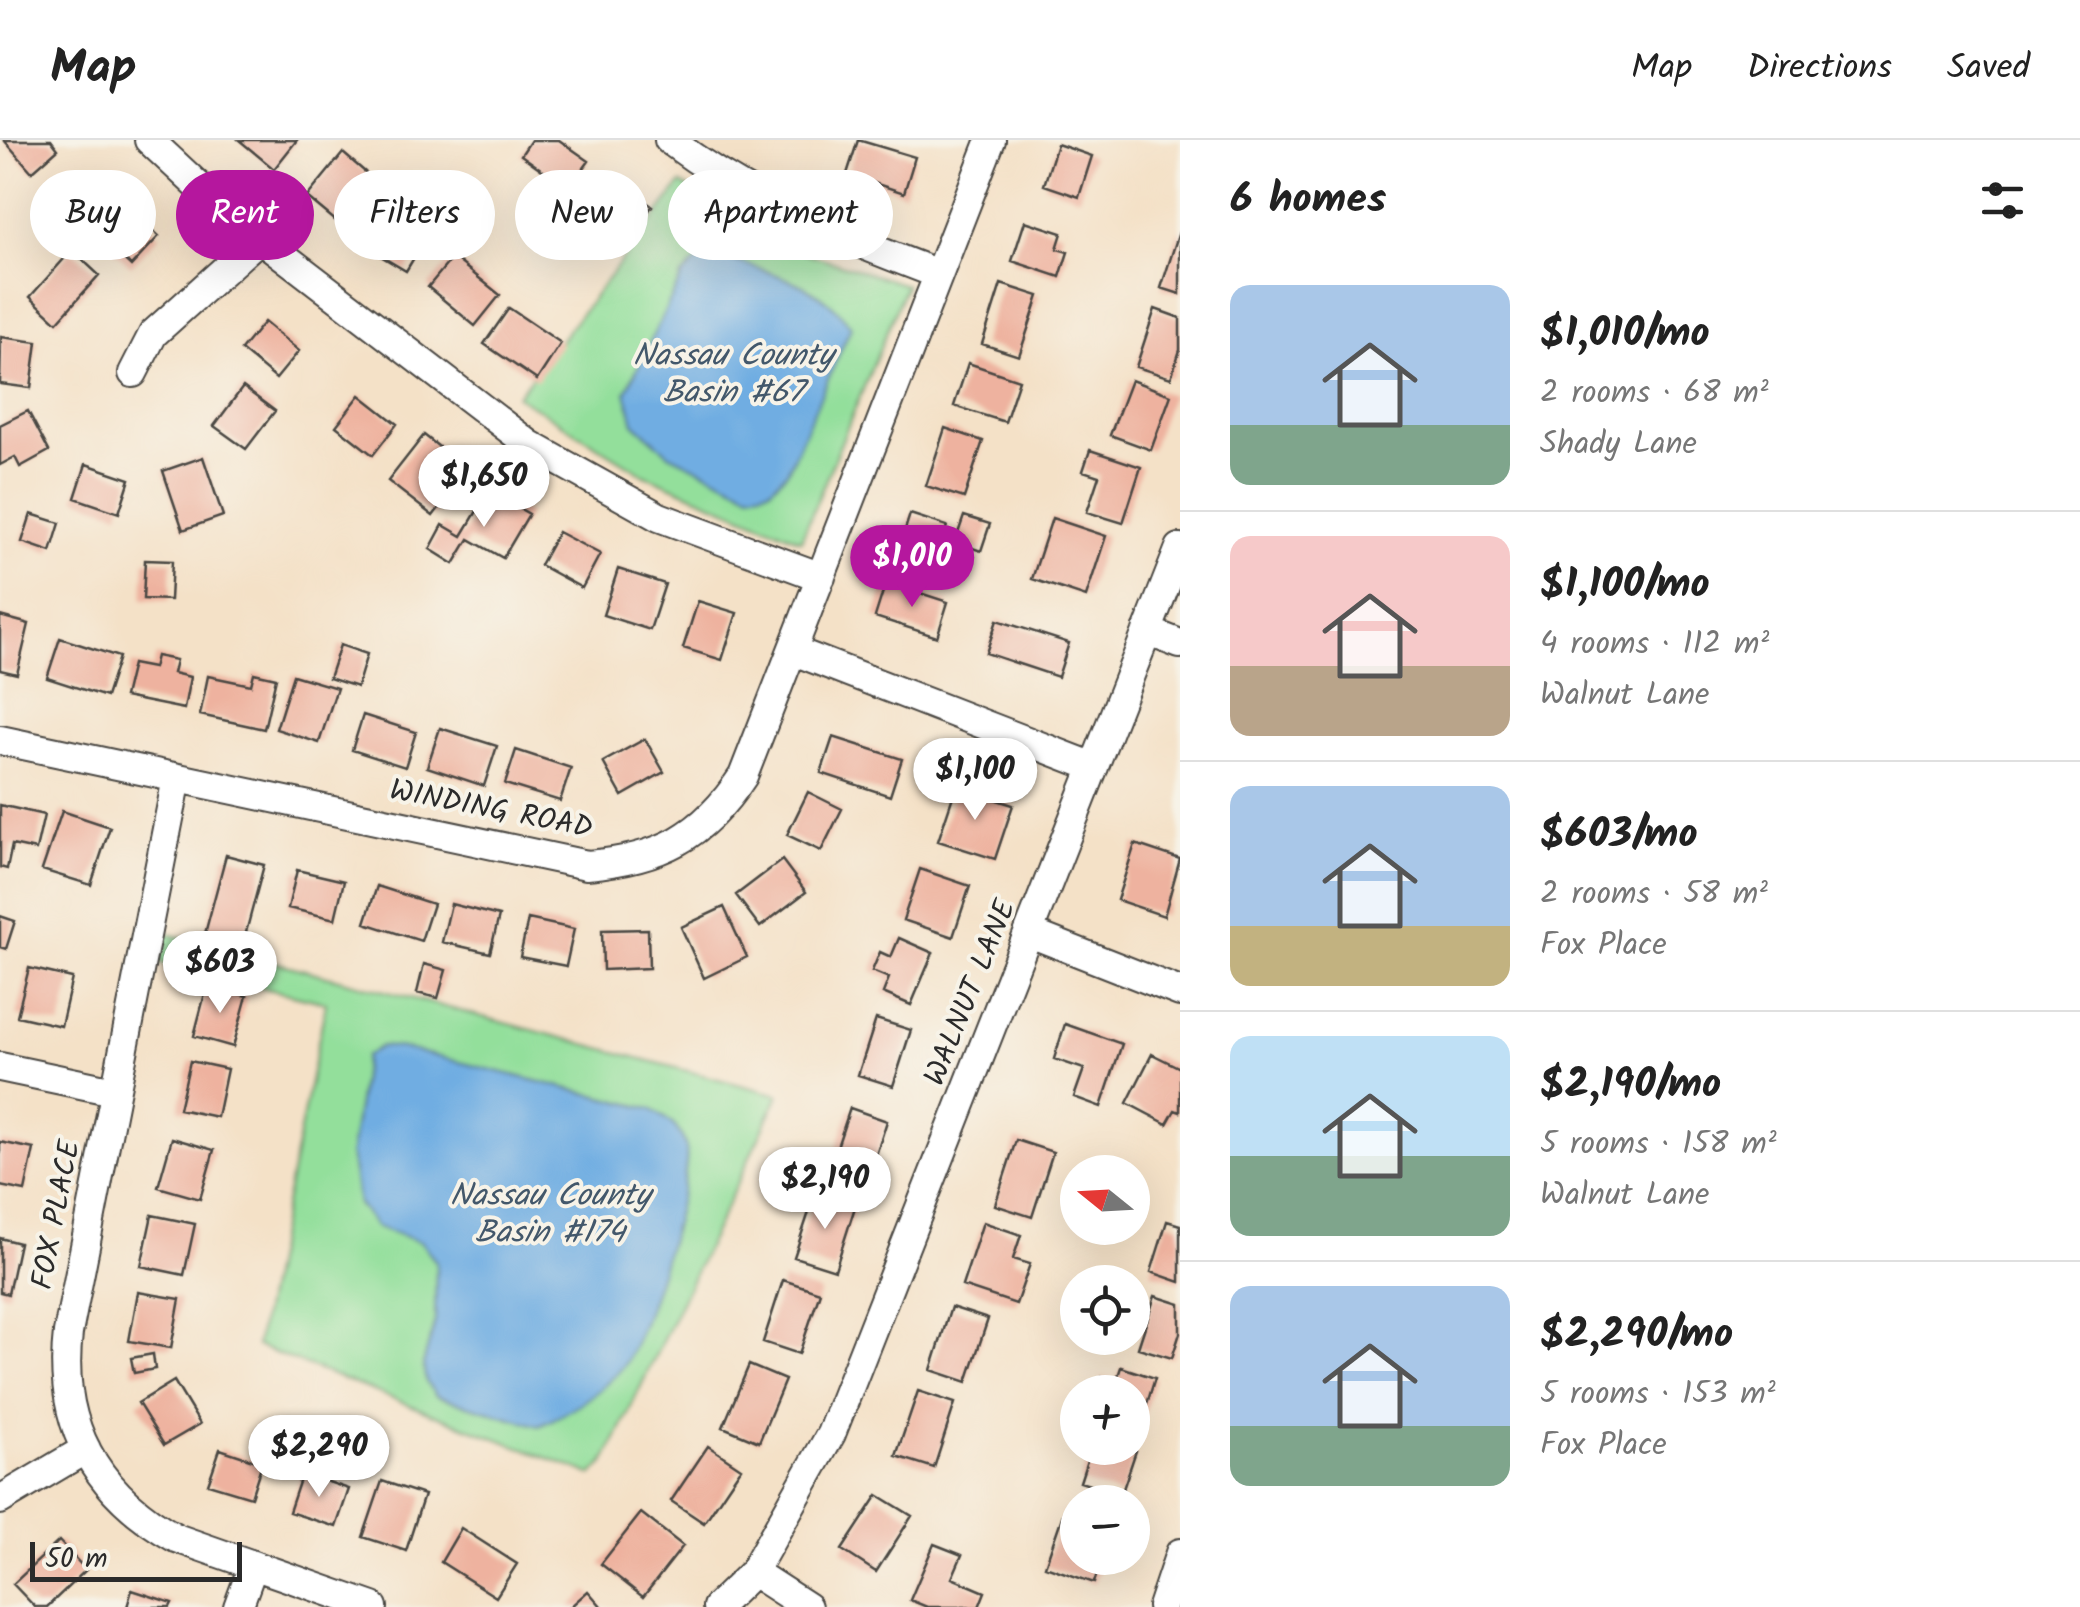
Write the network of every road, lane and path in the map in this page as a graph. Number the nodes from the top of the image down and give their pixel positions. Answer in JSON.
{"nodes":[{"id":1,"x":149,"y":140,"type":"edge"},
{"id":2,"x":669,"y":140,"type":"edge"},
{"id":3,"x":992,"y":140,"type":"edge"},
{"id":4,"x":181,"y":170,"type":"edge"},
{"id":5,"x":236,"y":260,"type":"edge"},
{"id":6,"x":290,"y":260,"type":"edge"},
{"id":7,"x":938,"y":274,"type":"junction"},
{"id":8,"x":133,"y":372,"type":"dead end"},
{"id":9,"x":1180,"y":548,"type":"edge"},
{"id":10,"x":821,"y":577,"type":"junction"},
{"id":11,"x":1148,"y":631,"type":"junction"},
{"id":12,"x":1180,"y":644,"type":"edge"},
{"id":13,"x":794,"y":651,"type":"junction"},
{"id":14,"x":0,"y":740,"type":"edge"},
{"id":15,"x":1094,"y":766,"type":"junction"},
{"id":16,"x":177,"y":778,"type":"junction"},
{"id":17,"x":1030,"y":933,"type":"junction"},
{"id":18,"x":1180,"y":992,"type":"edge"},
{"id":19,"x":0,"y":1068,"type":"edge"},
{"id":20,"x":114,"y":1092,"type":"junction"},
{"id":21,"x":86,"y":1449,"type":"junction"},
{"id":22,"x":0,"y":1500,"type":"edge"},
{"id":23,"x":1180,"y":1553,"type":"edge"},
{"id":24,"x":253,"y":1566,"type":"junction"},
{"id":25,"x":753,"y":1572,"type":"junction"},
{"id":26,"x":238,"y":1607,"type":"edge"},
{"id":27,"x":373,"y":1607,"type":"edge"},
{"id":28,"x":717,"y":1607,"type":"edge"},
{"id":29,"x":807,"y":1607,"type":"edge"},
{"id":30,"x":1162,"y":1607,"type":"edge"}],
"edges":[{"from":1,"to":4,"type":"street"},
{"from":2,"to":7,"type":"street"},
{"from":3,"to":7,"type":"street","name":"WINDING ROAD"},
{"from":5,"to":8,"type":"street"},
{"from":6,"to":10,"type":"street"},
{"from":7,"to":10,"type":"street","name":"WINDING ROAD"},
{"from":9,"to":11,"type":"street","name":"WALNUT LANE"},
{"from":10,"to":13,"type":"street","name":"WINDING ROAD"},
{"from":11,"to":12,"type":"street"},
{"from":11,"to":15,"type":"street","name":"WALNUT LANE"},
{"from":13,"to":15,"type":"street"},
{"from":13,"to":16,"type":"street","name":"WINDING ROAD"},
{"from":14,"to":16,"type":"street","name":"WINDING ROAD"},
{"from":15,"to":17,"type":"street","name":"WALNUT LANE"},
{"from":16,"to":20,"type":"street","name":"FOX PLACE"},
{"from":17,"to":18,"type":"street"},
{"from":17,"to":25,"type":"street","name":"WALNUT LANE"},
{"from":19,"to":20,"type":"street"},
{"from":20,"to":21,"type":"street","name":"FOX PLACE"},
{"from":21,"to":22,"type":"street"},
{"from":21,"to":24,"type":"street","name":"FOX PLACE"},
{"from":23,"to":30,"type":"street"},
{"from":24,"to":26,"type":"street"},
{"from":24,"to":27,"type":"street","name":"FOX PLACE"},
{"from":25,"to":28,"type":"street","name":"WALNUT LANE"},
{"from":25,"to":29,"type":"street"}]}
